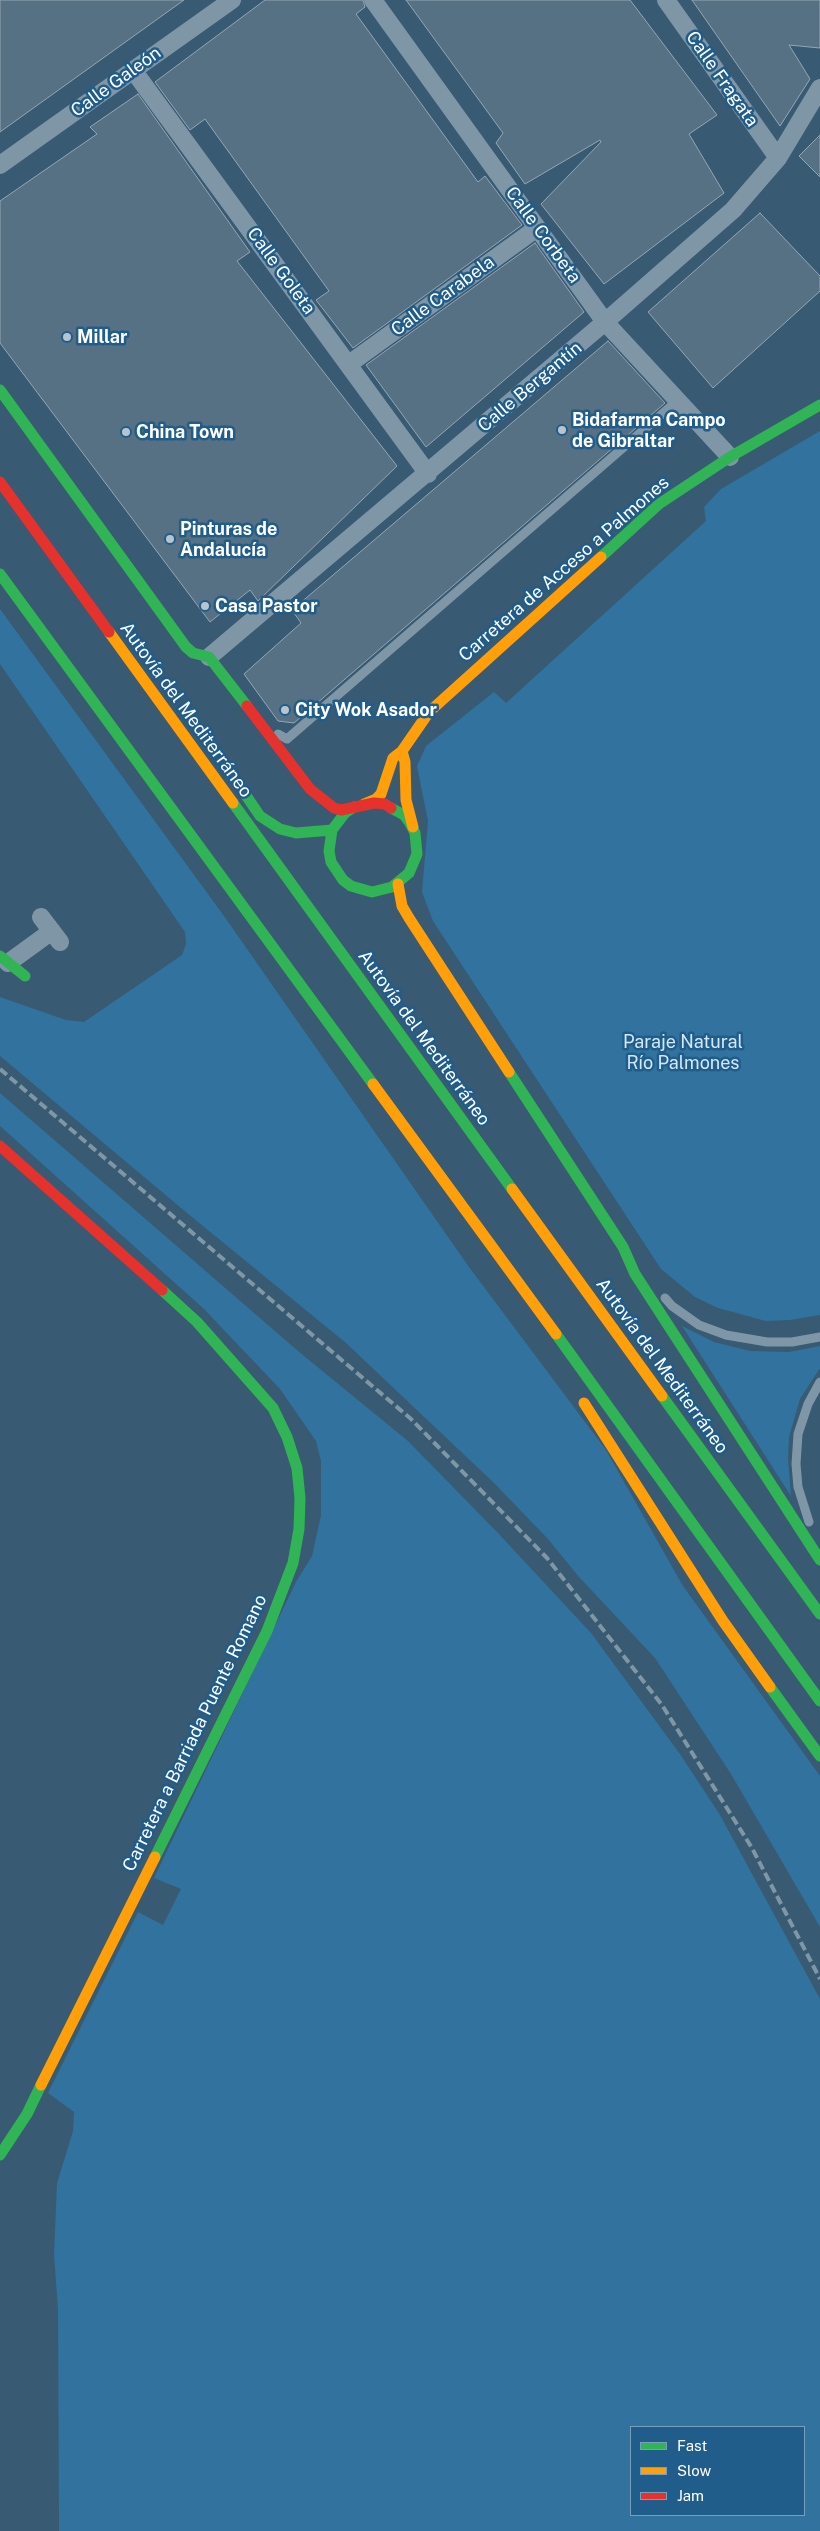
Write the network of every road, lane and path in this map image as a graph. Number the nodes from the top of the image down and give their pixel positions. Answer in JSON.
{"nodes":[{"id":1,"x":232,"y":0,"type":"edge"},
{"id":2,"x":372,"y":0,"type":"edge"},
{"id":3,"x":666,"y":0,"type":"edge"},
{"id":4,"x":133,"y":70,"type":"junction"},
{"id":5,"x":820,"y":88,"type":"edge"},
{"id":6,"x":778,"y":158,"type":"junction"},
{"id":7,"x":0,"y":165,"type":"edge"},
{"id":8,"x":537,"y":228,"type":"junction"},
{"id":9,"x":605,"y":322,"type":"junction"},
{"id":10,"x":349,"y":364,"type":"junction"},
{"id":11,"x":0,"y":390,"type":"edge"},
{"id":12,"x":677,"y":401,"type":"junction"},
{"id":13,"x":820,"y":405,"type":"edge"},
{"id":14,"x":730,"y":457,"type":"junction"},
{"id":15,"x":428,"y":474,"type":"junction"},
{"id":16,"x":0,"y":482,"type":"edge"},
{"id":17,"x":0,"y":574,"type":"edge"},
{"id":18,"x":209,"y":657,"type":"junction"},
{"id":19,"x":162,"y":707,"type":"junction"},
{"id":20,"x":179,"y":711,"type":"dead end"},
{"id":21,"x":258,"y":723,"type":"junction"},
{"id":22,"x":402,"y":752,"type":"junction"},
{"id":23,"x":238,"y":784,"type":"dead end"},
{"id":24,"x":359,"y":806,"type":"junction"},
{"id":25,"x":332,"y":830,"type":"junction"},
{"id":26,"x":415,"y":833,"type":"junction"},
{"id":27,"x":398,"y":884,"type":"junction"},
{"id":28,"x":51,"y":930,"type":"dead end"},
{"id":29,"x":4,"y":960,"type":"edge"},
{"id":30,"x":25,"y":976,"type":"dead end"},
{"id":31,"x":0,"y":1146,"type":"edge"},
{"id":32,"x":623,"y":1247,"type":"junction"},
{"id":33,"x":546,"y":1321,"type":"junction"},
{"id":34,"x":820,"y":1336,"type":"edge"},
{"id":35,"x":556,"y":1356,"type":"dead end"},
{"id":36,"x":820,"y":1382,"type":"edge"},
{"id":37,"x":579,"y":1396,"type":"dead end"},
{"id":38,"x":812,"y":1527,"type":"dead end"},
{"id":39,"x":816,"y":1536,"type":"dead end"},
{"id":40,"x":820,"y":1545,"type":"edge"},
{"id":41,"x":820,"y":1560,"type":"edge"},
{"id":42,"x":820,"y":1614,"type":"edge"},
{"id":43,"x":820,"y":1701,"type":"edge"},
{"id":44,"x":820,"y":1756,"type":"edge"},
{"id":45,"x":0,"y":2155,"type":"edge"}],
"edges":[{"from":1,"to":4,"type":"street","name":"Calle Galeón"},
{"from":2,"to":8,"type":"street","name":"Calle Corbeta"},
{"from":3,"to":6,"type":"street","name":"Calle Fragata"},
{"from":4,"to":7,"type":"street","name":"Calle Galeón"},
{"from":4,"to":10,"type":"street","name":"Calle Goleta"},
{"from":5,"to":6,"type":"street","name":"Calle Bergantín"},
{"from":6,"to":9,"type":"street","name":"Calle Bergantín"},
{"from":8,"to":9,"type":"street","name":"Calle Corbeta"},
{"from":8,"to":10,"type":"street","name":"Calle Carabela"},
{"from":9,"to":12,"type":"street","name":"Calle Corbeta"},
{"from":9,"to":15,"type":"street","name":"Calle Bergantín"},
{"from":10,"to":15,"type":"street","name":"Calle Goleta"},
{"from":11,"to":18,"type":"main road"},
{"from":12,"to":14,"type":"street","name":"Calle Corbeta"},
{"from":12,"to":21,"type":"lane"},
{"from":13,"to":14,"type":"main road","name":"Carretera de Acceso a Palmones"},
{"from":14,"to":22,"type":"main road","name":"Carretera de Acceso a Palmones"},
{"from":15,"to":18,"type":"street","name":"Calle Bergantín"},
{"from":16,"to":19,"type":"main road","name":"Autovía del Mediterráneo"},
{"from":17,"to":33,"type":"main road"},
{"from":18,"to":21,"type":"main road"},
{"from":19,"to":20,"type":"main road"},
{"from":19,"to":42,"type":"main road","name":"Autovía del Mediterráneo"},
{"from":21,"to":24,"type":"main road"},
{"from":22,"to":24,"type":"main road","name":"Carretera de Acceso a Palmones"},
{"from":22,"to":26,"type":"main road"},
{"from":23,"to":25,"type":"main road"},
{"from":24,"to":25,"type":"main road"},
{"from":24,"to":26,"type":"main road"},
{"from":25,"to":27,"type":"main road"},
{"from":26,"to":27,"type":"main road"},
{"from":27,"to":32,"type":"main road"},
{"from":28,"to":29,"type":"street"},
{"from":29,"to":30,"type":"main road"},
{"from":31,"to":45,"type":"main road","name":"Carretera a Barriada Puente Romano"},
{"from":32,"to":34,"type":"lane"},
{"from":32,"to":41,"type":"main road"},
{"from":33,"to":35,"type":"main road"},
{"from":33,"to":43,"type":"main road"},
{"from":36,"to":38,"type":"lane"},
{"from":37,"to":44,"type":"main road"},
{"from":39,"to":40,"type":"lane"}]}
